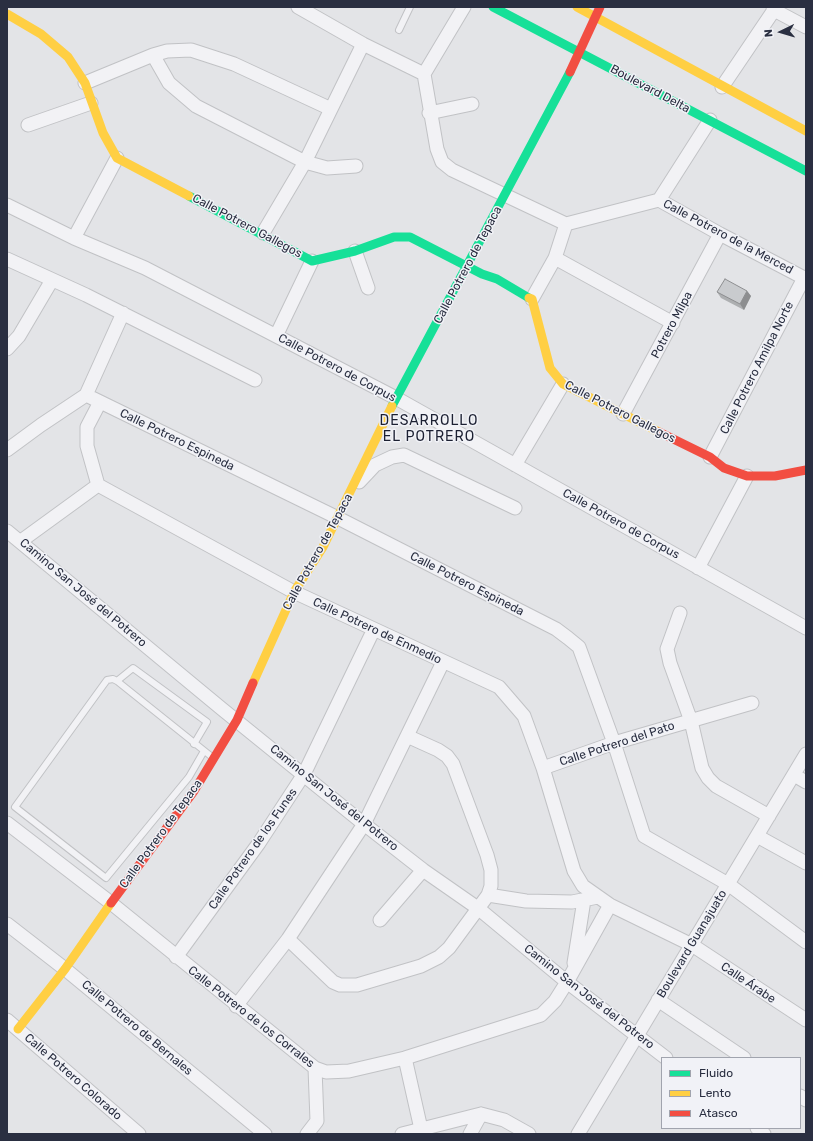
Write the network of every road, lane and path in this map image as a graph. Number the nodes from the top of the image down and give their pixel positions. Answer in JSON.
{"nodes":[{"id":1,"x":298,"y":7,"type":"edge"},
{"id":2,"x":410,"y":7,"type":"edge"},
{"id":3,"x":464,"y":7,"type":"edge"},
{"id":4,"x":493,"y":7,"type":"edge"},
{"id":5,"x":577,"y":7,"type":"edge"},
{"id":6,"x":600,"y":7,"type":"edge"},
{"id":7,"x":773,"y":8,"type":"edge"},
{"id":8,"x":7,"y":14,"type":"edge"},
{"id":9,"x":596,"y":16,"type":"junction"},
{"id":10,"x":806,"y":27,"type":"edge"},
{"id":11,"x":399,"y":30,"type":"dead end"},
{"id":12,"x":363,"y":44,"type":"junction"},
{"id":13,"x":580,"y":52,"type":"junction"},
{"id":14,"x":153,"y":55,"type":"junction"},
{"id":15,"x":424,"y":74,"type":"junction"},
{"id":16,"x":85,"y":83,"type":"junction"},
{"id":17,"x":722,"y":87,"type":"junction"},
{"id":18,"x":91,"y":103,"type":"junction"},
{"id":19,"x":472,"y":104,"type":"dead end"},
{"id":20,"x":331,"y":109,"type":"junction"},
{"id":21,"x":430,"y":113,"type":"junction"},
{"id":22,"x":710,"y":120,"type":"junction"},
{"id":23,"x":28,"y":125,"type":"dead end"},
{"id":24,"x":806,"y":131,"type":"edge"},
{"id":25,"x":117,"y":158,"type":"junction"},
{"id":26,"x":305,"y":162,"type":"junction"},
{"id":27,"x":356,"y":166,"type":"dead end"},
{"id":28,"x":806,"y":171,"type":"edge"},
{"id":29,"x":505,"y":194,"type":"junction"},
{"id":30,"x":659,"y":200,"type":"junction"},
{"id":31,"x":7,"y":205,"type":"edge"},
{"id":32,"x":566,"y":224,"type":"junction"},
{"id":33,"x":263,"y":233,"type":"junction"},
{"id":34,"x":720,"y":234,"type":"junction"},
{"id":35,"x":74,"y":238,"type":"junction"},
{"id":36,"x":355,"y":251,"type":"junction"},
{"id":37,"x":555,"y":258,"type":"junction"},
{"id":38,"x":7,"y":259,"type":"edge"},
{"id":39,"x":312,"y":261,"type":"junction"},
{"id":40,"x":468,"y":266,"type":"junction"},
{"id":41,"x":805,"y":278,"type":"edge"},
{"id":42,"x":52,"y":280,"type":"junction"},
{"id":43,"x":368,"y":288,"type":"dead end"},
{"id":44,"x":532,"y":299,"type":"junction"},
{"id":45,"x":123,"y":313,"type":"junction"},
{"id":46,"x":673,"y":323,"type":"junction"},
{"id":47,"x":276,"y":336,"type":"junction"},
{"id":48,"x":7,"y":349,"type":"edge"},
{"id":49,"x":255,"y":380,"type":"dead end"},
{"id":50,"x":563,"y":384,"type":"junction"},
{"id":51,"x":86,"y":395,"type":"junction"},
{"id":52,"x":396,"y":398,"type":"junction"},
{"id":53,"x":100,"y":402,"type":"junction"},
{"id":54,"x":623,"y":414,"type":"junction"},
{"id":55,"x":7,"y":450,"type":"edge"},
{"id":56,"x":710,"y":457,"type":"junction"},
{"id":57,"x":516,"y":465,"type":"junction"},
{"id":58,"x":806,"y":470,"type":"edge"},
{"id":59,"x":747,"y":476,"type":"junction"},
{"id":60,"x":98,"y":485,"type":"junction"},
{"id":61,"x":353,"y":488,"type":"junction"},
{"id":62,"x":515,"y":508,"type":"dead end"},
{"id":63,"x":338,"y":518,"type":"junction"},
{"id":64,"x":7,"y":531,"type":"edge"},
{"id":65,"x":21,"y":541,"type":"junction"},
{"id":66,"x":698,"y":568,"type":"junction"},
{"id":67,"x":294,"y":592,"type":"junction"},
{"id":68,"x":680,"y":613,"type":"dead end"},
{"id":69,"x":806,"y":628,"type":"edge"},
{"id":70,"x":374,"y":629,"type":"junction"},
{"id":71,"x":443,"y":662,"type":"junction"},
{"id":72,"x":117,"y":681,"type":"junction"},
{"id":73,"x":752,"y":703,"type":"dead end"},
{"id":74,"x":237,"y":720,"type":"junction"},
{"id":75,"x":691,"y":721,"type":"junction"},
{"id":76,"x":407,"y":736,"type":"junction"},
{"id":77,"x":614,"y":743,"type":"junction"},
{"id":78,"x":194,"y":744,"type":"junction"},
{"id":79,"x":204,"y":751,"type":"junction"},
{"id":80,"x":806,"y":754,"type":"edge"},
{"id":81,"x":214,"y":758,"type":"junction"},
{"id":82,"x":543,"y":768,"type":"junction"},
{"id":83,"x":304,"y":774,"type":"junction"},
{"id":84,"x":794,"y":775,"type":"junction"},
{"id":85,"x":806,"y":782,"type":"edge"},
{"id":86,"x":769,"y":816,"type":"junction"},
{"id":87,"x":7,"y":823,"type":"edge"},
{"id":88,"x":364,"y":824,"type":"junction"},
{"id":89,"x":757,"y":836,"type":"junction"},
{"id":90,"x":806,"y":863,"type":"edge"},
{"id":91,"x":424,"y":870,"type":"junction"},
{"id":92,"x":728,"y":884,"type":"junction"},
{"id":93,"x":488,"y":896,"type":"junction"},
{"id":94,"x":598,"y":897,"type":"junction"},
{"id":95,"x":584,"y":900,"type":"junction"},
{"id":96,"x":111,"y":903,"type":"junction"},
{"id":97,"x":610,"y":905,"type":"junction"},
{"id":98,"x":479,"y":909,"type":"junction"},
{"id":99,"x":380,"y":920,"type":"dead end"},
{"id":100,"x":7,"y":924,"type":"edge"},
{"id":101,"x":288,"y":939,"type":"junction"},
{"id":102,"x":806,"y":942,"type":"edge"},
{"id":103,"x":692,"y":945,"type":"junction"},
{"id":104,"x":176,"y":957,"type":"junction"},
{"id":105,"x":65,"y":969,"type":"junction"},
{"id":106,"x":570,"y":978,"type":"junction"},
{"id":107,"x":658,"y":1000,"type":"junction"},
{"id":108,"x":236,"y":1006,"type":"junction"},
{"id":109,"x":7,"y":1020,"type":"edge"},
{"id":110,"x":806,"y":1020,"type":"edge"},
{"id":111,"x":18,"y":1029,"type":"junction"},
{"id":112,"x":637,"y":1036,"type":"junction"},
{"id":113,"x":665,"y":1057,"type":"edge"},
{"id":114,"x":743,"y":1057,"type":"edge"},
{"id":115,"x":405,"y":1058,"type":"junction"},
{"id":116,"x":315,"y":1068,"type":"junction"},
{"id":117,"x":481,"y":1114,"type":"junction"},
{"id":118,"x":318,"y":1128,"type":"edge"},
{"id":119,"x":421,"y":1128,"type":"junction"},
{"id":120,"x":139,"y":1134,"type":"edge"},
{"id":121,"x":265,"y":1134,"type":"edge"},
{"id":122,"x":307,"y":1134,"type":"edge"},
{"id":123,"x":402,"y":1134,"type":"edge"},
{"id":124,"x":470,"y":1134,"type":"edge"},
{"id":125,"x":528,"y":1134,"type":"edge"},
{"id":126,"x":578,"y":1134,"type":"edge"}],
"edges":[{"from":1,"to":12,"type":"street"},
{"from":2,"to":11,"type":"lane"},
{"from":3,"to":15,"type":"street"},
{"from":4,"to":13,"type":"street","name":"Boulevard Delta"},
{"from":5,"to":9,"type":"street"},
{"from":6,"to":9,"type":"street","name":"Calle Potrero de Tepaca"},
{"from":7,"to":10,"type":"street"},
{"from":7,"to":17,"type":"street"},
{"from":8,"to":16,"type":"street"},
{"from":9,"to":13,"type":"street","name":"Calle Potrero de Tepaca"},
{"from":9,"to":17,"type":"street"},
{"from":12,"to":15,"type":"street"},
{"from":12,"to":20,"type":"street"},
{"from":13,"to":22,"type":"street","name":"Boulevard Delta"},
{"from":13,"to":29,"type":"street","name":"Calle Potrero de Tepaca"},
{"from":14,"to":16,"type":"street"},
{"from":14,"to":20,"type":"street"},
{"from":14,"to":26,"type":"street"},
{"from":15,"to":21,"type":"street"},
{"from":16,"to":18,"type":"street"},
{"from":17,"to":24,"type":"street"},
{"from":18,"to":23,"type":"street"},
{"from":18,"to":25,"type":"street"},
{"from":19,"to":21,"type":"street"},
{"from":20,"to":26,"type":"street"},
{"from":21,"to":29,"type":"street"},
{"from":22,"to":28,"type":"street","name":"Boulevard Delta"},
{"from":22,"to":30,"type":"street"},
{"from":25,"to":33,"type":"street","name":"Calle Potrero Gallegos"},
{"from":25,"to":35,"type":"street"},
{"from":26,"to":27,"type":"street"},
{"from":26,"to":33,"type":"street"},
{"from":29,"to":32,"type":"street"},
{"from":29,"to":40,"type":"street","name":"Calle Potrero de Tepaca"},
{"from":30,"to":32,"type":"street","name":"Calle Potrero de la Merced"},
{"from":30,"to":34,"type":"street","name":"Calle Potrero de la Merced"},
{"from":31,"to":35,"type":"street","name":"Calle Potrero de Corpus"},
{"from":32,"to":37,"type":"street"},
{"from":33,"to":39,"type":"street","name":"Calle Potrero Gallegos"},
{"from":34,"to":41,"type":"street","name":"Calle Potrero de la Merced"},
{"from":34,"to":46,"type":"street","name":"Potrero Milpa"},
{"from":35,"to":47,"type":"street","name":"Calle Potrero de Corpus"},
{"from":36,"to":39,"type":"street","name":"Calle Potrero Gallegos"},
{"from":36,"to":40,"type":"street","name":"Calle Potrero Gallegos"},
{"from":36,"to":43,"type":"street"},
{"from":37,"to":44,"type":"street"},
{"from":37,"to":46,"type":"street"},
{"from":38,"to":42,"type":"street"},
{"from":39,"to":47,"type":"street"},
{"from":40,"to":44,"type":"street","name":"Calle Potrero Gallegos"},
{"from":40,"to":52,"type":"street","name":"Calle Potrero de Tepaca"},
{"from":41,"to":56,"type":"street","name":"Calle Potrero Amilpa Norte"},
{"from":42,"to":45,"type":"street"},
{"from":42,"to":48,"type":"street"},
{"from":44,"to":50,"type":"street","name":"Calle Potrero Gallegos"},
{"from":45,"to":49,"type":"street"},
{"from":45,"to":51,"type":"street"},
{"from":46,"to":54,"type":"street","name":"Potrero Milpa"},
{"from":47,"to":52,"type":"street","name":"Calle Potrero de Corpus"},
{"from":50,"to":54,"type":"street","name":"Calle Potrero Gallegos"},
{"from":50,"to":57,"type":"street"},
{"from":51,"to":53,"type":"street","name":"Calle Potrero Espineda"},
{"from":51,"to":55,"type":"street"},
{"from":52,"to":57,"type":"street","name":"Calle Potrero de Corpus"},
{"from":52,"to":61,"type":"street","name":"Calle Potrero de Tepaca"},
{"from":53,"to":60,"type":"street"},
{"from":53,"to":63,"type":"street","name":"Calle Potrero Espineda"},
{"from":54,"to":56,"type":"street","name":"Calle Potrero Gallegos"},
{"from":56,"to":59,"type":"street","name":"Calle Potrero Gallegos"},
{"from":57,"to":66,"type":"street","name":"Calle Potrero de Corpus"},
{"from":58,"to":59,"type":"street","name":"Calle Potrero Gallegos"},
{"from":59,"to":66,"type":"street"},
{"from":60,"to":65,"type":"street"},
{"from":60,"to":67,"type":"street","name":"Calle Potrero de Enmedio"},
{"from":61,"to":62,"type":"street"},
{"from":61,"to":63,"type":"street","name":"Calle Potrero de Tepaca"},
{"from":63,"to":67,"type":"street","name":"Calle Potrero de Tepaca"},
{"from":63,"to":77,"type":"street","name":"Calle Potrero Espineda"},
{"from":64,"to":65,"type":"street","name":"Camino San José del Potrero"},
{"from":65,"to":74,"type":"street","name":"Camino San José del Potrero"},
{"from":66,"to":69,"type":"street","name":"Calle Potrero de Corpus"},
{"from":67,"to":70,"type":"street","name":"Calle Potrero de Enmedio"},
{"from":67,"to":74,"type":"street","name":"Calle Potrero de Tepaca"},
{"from":68,"to":75,"type":"street"},
{"from":70,"to":71,"type":"street","name":"Calle Potrero de Enmedio"},
{"from":70,"to":83,"type":"street","name":"Calle Potrero de los Funes"},
{"from":71,"to":76,"type":"street"},
{"from":71,"to":82,"type":"street","name":"Calle Potrero de Enmedio"},
{"from":72,"to":78,"type":"lane"},
{"from":72,"to":78,"type":"lane"},
{"from":72,"to":79,"type":"lane"},
{"from":73,"to":75,"type":"street","name":"Calle Potrero del Pato"},
{"from":74,"to":81,"type":"street","name":"Calle Potrero de Tepaca"},
{"from":74,"to":83,"type":"street","name":"Camino San José del Potrero"},
{"from":75,"to":77,"type":"street","name":"Calle Potrero del Pato"},
{"from":75,"to":86,"type":"street"},
{"from":76,"to":88,"type":"street"},
{"from":76,"to":93,"type":"street"},
{"from":77,"to":82,"type":"street","name":"Calle Potrero del Pato"},
{"from":77,"to":92,"type":"street","name":"Calle Potrero Espineda"},
{"from":78,"to":79,"type":"lane"},
{"from":79,"to":81,"type":"lane"},
{"from":80,"to":84,"type":"street","name":"Boulevard Guanajuato"},
{"from":81,"to":96,"type":"street","name":"Calle Potrero de Tepaca"},
{"from":82,"to":94,"type":"street","name":"Calle Potrero de Enmedio"},
{"from":83,"to":88,"type":"street","name":"Camino San José del Potrero"},
{"from":83,"to":104,"type":"street","name":"Calle Potrero de los Funes"},
{"from":84,"to":85,"type":"street"},
{"from":84,"to":86,"type":"street","name":"Boulevard Guanajuato"},
{"from":86,"to":89,"type":"street","name":"Boulevard Guanajuato"},
{"from":87,"to":96,"type":"street","name":"Calle Potrero de los Corrales"},
{"from":88,"to":91,"type":"street","name":"Camino San José del Potrero"},
{"from":88,"to":101,"type":"street"},
{"from":89,"to":90,"type":"street"},
{"from":89,"to":92,"type":"street","name":"Boulevard Guanajuato"},
{"from":91,"to":98,"type":"street","name":"Camino San José del Potrero"},
{"from":91,"to":99,"type":"street"},
{"from":92,"to":102,"type":"street","name":"Calle Potrero Espineda"},
{"from":92,"to":103,"type":"street","name":"Boulevard Guanajuato"},
{"from":93,"to":95,"type":"street"},
{"from":93,"to":98,"type":"street"},
{"from":94,"to":95,"type":"street"},
{"from":94,"to":97,"type":"street","name":"Calle Potrero de Enmedio"},
{"from":95,"to":106,"type":"street"},
{"from":96,"to":104,"type":"street","name":"Calle Potrero de los Corrales"},
{"from":96,"to":105,"type":"street","name":"Calle Potrero de Tepaca"},
{"from":97,"to":103,"type":"street","name":"Calle Potrero de Enmedio"},
{"from":97,"to":106,"type":"street"},
{"from":98,"to":101,"type":"street"},
{"from":98,"to":106,"type":"street","name":"Camino San José del Potrero"},
{"from":100,"to":105,"type":"street","name":"Calle Potrero de Bernales"},
{"from":101,"to":108,"type":"street"},
{"from":103,"to":107,"type":"street","name":"Boulevard Guanajuato"},
{"from":103,"to":110,"type":"street","name":"Calle Árabe"},
{"from":104,"to":108,"type":"street","name":"Calle Potrero de los Corrales"},
{"from":105,"to":111,"type":"street","name":"Calle Potrero de Tepaca"},
{"from":105,"to":121,"type":"street","name":"Calle Potrero de Bernales"},
{"from":106,"to":112,"type":"street","name":"Camino San José del Potrero"},
{"from":106,"to":115,"type":"street","name":"Calle Potrero de los Corrales"},
{"from":107,"to":112,"type":"street","name":"Boulevard Guanajuato"},
{"from":107,"to":114,"type":"street"},
{"from":108,"to":116,"type":"street","name":"Calle Potrero de los Corrales"},
{"from":109,"to":111,"type":"street","name":"Calle Potrero Colorado"},
{"from":111,"to":120,"type":"street","name":"Calle Potrero Colorado"},
{"from":112,"to":113,"type":"street","name":"Camino San José del Potrero"},
{"from":112,"to":126,"type":"street","name":"Boulevard Guanajuato"},
{"from":115,"to":116,"type":"street","name":"Calle Potrero de los Corrales"},
{"from":115,"to":119,"type":"street"},
{"from":116,"to":118,"type":"street"},
{"from":117,"to":119,"type":"street"},
{"from":117,"to":124,"type":"street"},
{"from":117,"to":125,"type":"street"},
{"from":118,"to":122,"type":"street"},
{"from":119,"to":123,"type":"street"}]}
